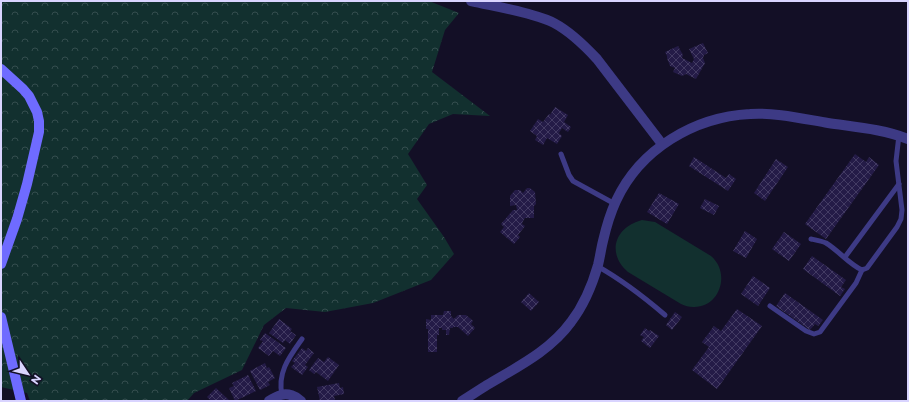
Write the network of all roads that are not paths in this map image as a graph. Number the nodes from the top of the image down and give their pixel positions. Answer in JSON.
{"nodes":[{"id":1,"x":471,"y":1,"type":"edge"},
{"id":2,"x":1,"y":69,"type":"edge"},
{"id":3,"x":904,"y":137,"type":"edge"},
{"id":4,"x":662,"y":144,"type":"junction"},
{"id":5,"x":561,"y":154,"type":"dead end"},
{"id":6,"x":899,"y":184,"type":"junction"},
{"id":7,"x":615,"y":204,"type":"junction"},
{"id":8,"x":811,"y":239,"type":"dead end"},
{"id":9,"x":845,"y":257,"type":"junction"},
{"id":10,"x":1,"y":264,"type":"edge"},
{"id":11,"x":598,"y":266,"type":"junction"},
{"id":12,"x":862,"y":270,"type":"junction"},
{"id":13,"x":770,"y":306,"type":"dead end"},
{"id":14,"x":665,"y":315,"type":"dead end"},
{"id":15,"x":1,"y":318,"type":"edge"},
{"id":16,"x":302,"y":339,"type":"dead end"},
{"id":17,"x":282,"y":395,"type":"junction"},
{"id":18,"x":20,"y":401,"type":"edge"},
{"id":19,"x":269,"y":401,"type":"edge"},
{"id":20,"x":301,"y":401,"type":"edge"},
{"id":21,"x":462,"y":401,"type":"edge"}],
"edges":[{"from":1,"to":4,"type":"street"},
{"from":2,"to":10,"type":"street"},
{"from":3,"to":4,"type":"street"},
{"from":3,"to":6,"type":"lane"},
{"from":4,"to":7,"type":"street"},
{"from":5,"to":7,"type":"lane"},
{"from":6,"to":9,"type":"lane"},
{"from":6,"to":12,"type":"lane"},
{"from":7,"to":11,"type":"street"},
{"from":8,"to":9,"type":"lane"},
{"from":9,"to":12,"type":"lane"},
{"from":11,"to":14,"type":"lane"},
{"from":11,"to":21,"type":"street"},
{"from":12,"to":13,"type":"lane"},
{"from":15,"to":18,"type":"street"},
{"from":16,"to":17,"type":"lane"},
{"from":17,"to":19,"type":"street"},
{"from":17,"to":20,"type":"street"}]}
